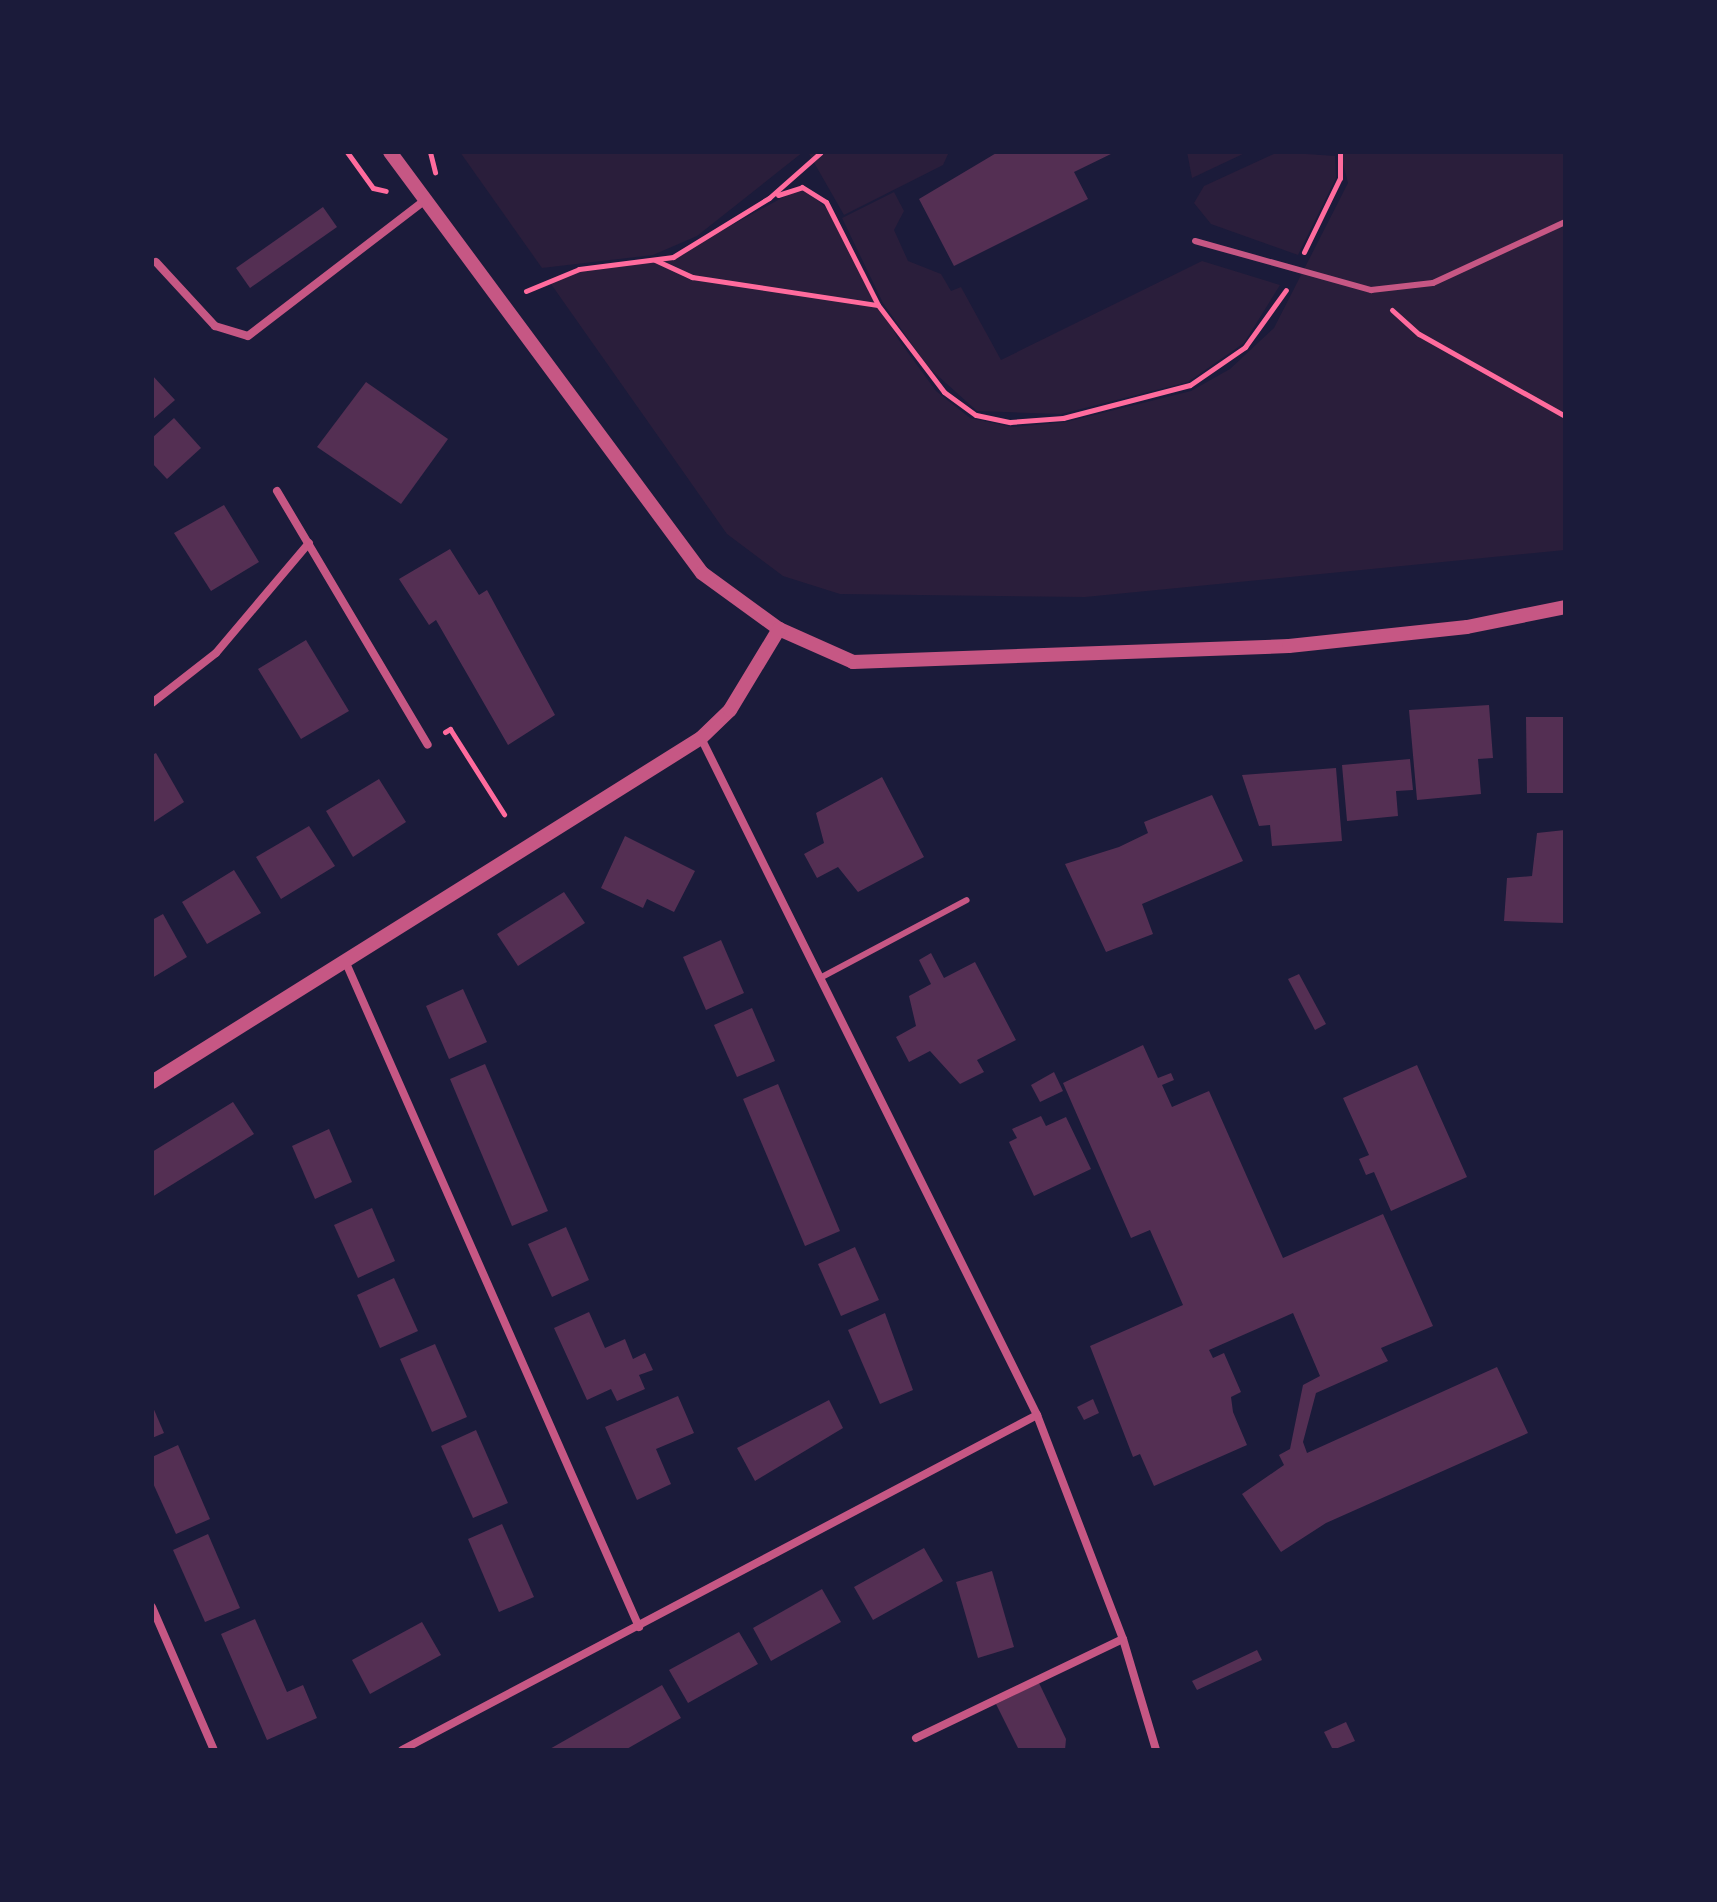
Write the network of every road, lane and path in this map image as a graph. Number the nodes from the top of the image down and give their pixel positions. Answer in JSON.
{"nodes":[{"id":1,"x":347,"y":152,"type":"edge"},
{"id":2,"x":390,"y":152,"type":"edge"},
{"id":3,"x":821,"y":152,"type":"edge"},
{"id":4,"x":1340,"y":152,"type":"edge"},
{"id":5,"x":373,"y":188,"type":"dead end"},
{"id":6,"x":769,"y":198,"type":"junction"},
{"id":7,"x":425,"y":200,"type":"junction"},
{"id":8,"x":1565,"y":222,"type":"edge"},
{"id":9,"x":1195,"y":241,"type":"dead end"},
{"id":10,"x":655,"y":260,"type":"junction"},
{"id":11,"x":156,"y":262,"type":"dead end"},
{"id":12,"x":1294,"y":270,"type":"junction"},
{"id":13,"x":1371,"y":290,"type":"junction"},
{"id":14,"x":500,"y":304,"type":"junction"},
{"id":15,"x":878,"y":305,"type":"junction"},
{"id":16,"x":1565,"y":416,"type":"edge"},
{"id":17,"x":277,"y":491,"type":"dead end"},
{"id":18,"x":309,"y":543,"type":"junction"},
{"id":19,"x":1565,"y":607,"type":"edge"},
{"id":20,"x":779,"y":629,"type":"junction"},
{"id":21,"x":152,"y":703,"type":"edge"},
{"id":22,"x":701,"y":738,"type":"junction"},
{"id":23,"x":428,"y":745,"type":"joint"},
{"id":24,"x":504,"y":814,"type":"dead end"},
{"id":25,"x":967,"y":900,"type":"dead end"},
{"id":26,"x":346,"y":963,"type":"junction"},
{"id":27,"x":820,"y":978,"type":"junction"},
{"id":28,"x":152,"y":1082,"type":"edge"},
{"id":29,"x":1037,"y":1415,"type":"junction"},
{"id":30,"x":152,"y":1607,"type":"edge"},
{"id":31,"x":639,"y":1627,"type":"junction"},
{"id":32,"x":1123,"y":1639,"type":"junction"},
{"id":33,"x":916,"y":1738,"type":"dead end"},
{"id":34,"x":214,"y":1750,"type":"edge"},
{"id":35,"x":402,"y":1750,"type":"edge"},
{"id":36,"x":1156,"y":1750,"type":"edge"}],
"edges":[{"from":1,"to":5,"type":"path"},
{"from":2,"to":7,"type":"street"},
{"from":3,"to":6,"type":"path"},
{"from":4,"to":12,"type":"path"},
{"from":6,"to":10,"type":"path"},
{"from":6,"to":15,"type":"path"},
{"from":7,"to":11,"type":"street"},
{"from":7,"to":14,"type":"street"},
{"from":8,"to":13,"type":"lane"},
{"from":9,"to":12,"type":"lane"},
{"from":10,"to":14,"type":"path"},
{"from":10,"to":15,"type":"path"},
{"from":12,"to":13,"type":"lane"},
{"from":12,"to":15,"type":"path"},
{"from":13,"to":16,"type":"path"},
{"from":14,"to":20,"type":"street"},
{"from":17,"to":18,"type":"street"},
{"from":18,"to":21,"type":"street"},
{"from":18,"to":23,"type":"street"},
{"from":19,"to":20,"type":"street"},
{"from":20,"to":22,"type":"street"},
{"from":22,"to":26,"type":"street"},
{"from":22,"to":27,"type":"street"},
{"from":23,"to":24,"type":"path"},
{"from":25,"to":27,"type":"lane"},
{"from":26,"to":28,"type":"street"},
{"from":26,"to":31,"type":"street"},
{"from":27,"to":29,"type":"street"},
{"from":29,"to":31,"type":"street"},
{"from":29,"to":32,"type":"street"},
{"from":30,"to":34,"type":"street"},
{"from":31,"to":35,"type":"street"},
{"from":32,"to":33,"type":"street"},
{"from":32,"to":36,"type":"street"}]}
